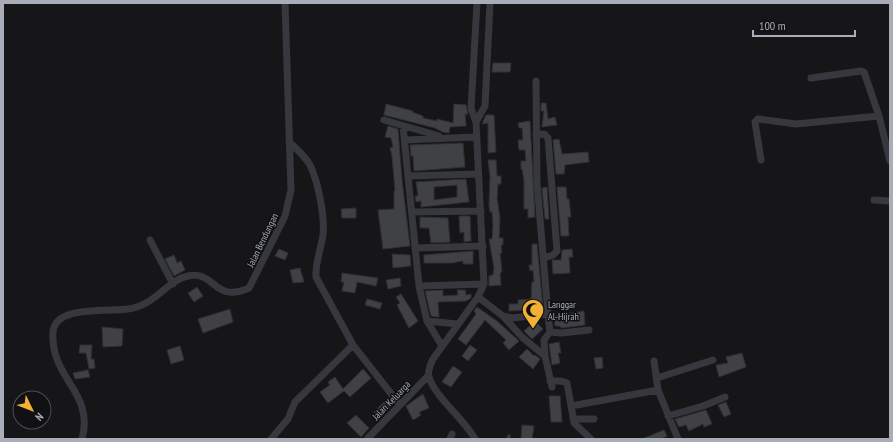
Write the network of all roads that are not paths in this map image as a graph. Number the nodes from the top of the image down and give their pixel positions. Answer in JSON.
{"nodes":[{"id":1,"x":286,"y":3,"type":"edge"},
{"id":2,"x":477,"y":3,"type":"edge"},
{"id":3,"x":490,"y":3,"type":"edge"},
{"id":4,"x":811,"y":78,"type":"dead end"},
{"id":5,"x":536,"y":81,"type":"dead end"},
{"id":6,"x":879,"y":116,"type":"junction"},
{"id":7,"x":384,"y":120,"type":"dead end"},
{"id":8,"x":476,"y":122,"type":"junction"},
{"id":9,"x":403,"y":126,"type":"junction"},
{"id":10,"x":536,"y":134,"type":"junction"},
{"id":11,"x":443,"y":137,"type":"junction"},
{"id":12,"x":476,"y":137,"type":"junction"},
{"id":13,"x":405,"y":140,"type":"junction"},
{"id":14,"x":290,"y":142,"type":"junction"},
{"id":15,"x":761,"y":160,"type":"dead end"},
{"id":16,"x":890,"y":161,"type":"edge"},
{"id":17,"x":478,"y":174,"type":"junction"},
{"id":18,"x":408,"y":176,"type":"junction"},
{"id":19,"x":551,"y":182,"type":"junction"},
{"id":20,"x":538,"y":183,"type":"junction"},
{"id":21,"x":874,"y":200,"type":"dead end"},
{"id":22,"x":890,"y":201,"type":"edge"},
{"id":23,"x":554,"y":210,"type":"junction"},
{"id":24,"x":481,"y":211,"type":"junction"},
{"id":25,"x":412,"y":212,"type":"junction"},
{"id":26,"x":540,"y":212,"type":"junction"},
{"id":27,"x":150,"y":240,"type":"dead end"},
{"id":28,"x":483,"y":246,"type":"junction"},
{"id":29,"x":415,"y":248,"type":"junction"},
{"id":30,"x":544,"y":258,"type":"junction"},
{"id":31,"x":173,"y":284,"type":"junction"},
{"id":32,"x":484,"y":284,"type":"junction"},
{"id":33,"x":419,"y":286,"type":"junction"},
{"id":34,"x":478,"y":297,"type":"junction"},
{"id":35,"x":548,"y":314,"type":"junction"},
{"id":36,"x":503,"y":316,"type":"junction"},
{"id":37,"x":427,"y":321,"type":"junction"},
{"id":38,"x":457,"y":324,"type":"junction"},
{"id":39,"x":589,"y":330,"type":"dead end"},
{"id":40,"x":550,"y":332,"type":"junction"},
{"id":41,"x":353,"y":344,"type":"junction"},
{"id":42,"x":442,"y":346,"type":"junction"},
{"id":43,"x":545,"y":356,"type":"junction"},
{"id":44,"x":713,"y":360,"type":"dead end"},
{"id":45,"x":654,"y":361,"type":"dead end"},
{"id":46,"x":428,"y":376,"type":"junction"},
{"id":47,"x":657,"y":378,"type":"junction"},
{"id":48,"x":658,"y":390,"type":"junction"},
{"id":49,"x":725,"y":397,"type":"dead end"},
{"id":50,"x":400,"y":406,"type":"junction"},
{"id":51,"x":571,"y":406,"type":"junction"},
{"id":52,"x":668,"y":416,"type":"junction"},
{"id":53,"x":574,"y":419,"type":"junction"},
{"id":54,"x":594,"y":419,"type":"dead end"},
{"id":55,"x":368,"y":438,"type":"edge"},
{"id":56,"x":82,"y":439,"type":"edge"},
{"id":57,"x":271,"y":439,"type":"edge"},
{"id":58,"x":475,"y":439,"type":"edge"},
{"id":59,"x":591,"y":439,"type":"edge"},
{"id":60,"x":678,"y":439,"type":"edge"}],
"edges":[{"from":1,"to":14,"type":"street","name":"Jalan Bendungan"},
{"from":2,"to":8,"type":"street"},
{"from":3,"to":8,"type":"street"},
{"from":4,"to":6,"type":"street"},
{"from":5,"to":10,"type":"street"},
{"from":6,"to":15,"type":"street"},
{"from":6,"to":16,"type":"street"},
{"from":7,"to":9,"type":"street"},
{"from":8,"to":12,"type":"street"},
{"from":9,"to":11,"type":"street"},
{"from":9,"to":13,"type":"street"},
{"from":10,"to":19,"type":"street"},
{"from":10,"to":20,"type":"street"},
{"from":11,"to":12,"type":"street"},
{"from":11,"to":13,"type":"street"},
{"from":12,"to":17,"type":"street"},
{"from":13,"to":18,"type":"street"},
{"from":14,"to":31,"type":"street","name":"Jalan Bendungan"},
{"from":14,"to":41,"type":"street"},
{"from":17,"to":18,"type":"street"},
{"from":17,"to":24,"type":"street"},
{"from":18,"to":25,"type":"street"},
{"from":19,"to":20,"type":"street"},
{"from":19,"to":23,"type":"street"},
{"from":20,"to":26,"type":"street"},
{"from":21,"to":22,"type":"street"},
{"from":23,"to":26,"type":"street"},
{"from":23,"to":30,"type":"street"},
{"from":24,"to":25,"type":"street"},
{"from":24,"to":28,"type":"street"},
{"from":25,"to":29,"type":"street"},
{"from":26,"to":30,"type":"street"},
{"from":27,"to":31,"type":"street"},
{"from":28,"to":29,"type":"street"},
{"from":28,"to":32,"type":"street"},
{"from":29,"to":33,"type":"street"},
{"from":30,"to":35,"type":"street"},
{"from":31,"to":56,"type":"street","name":"Jalan Bendungan"},
{"from":32,"to":33,"type":"street"},
{"from":32,"to":34,"type":"street"},
{"from":33,"to":37,"type":"street"},
{"from":34,"to":36,"type":"street"},
{"from":34,"to":38,"type":"street"},
{"from":35,"to":36,"type":"street"},
{"from":35,"to":40,"type":"street"},
{"from":36,"to":43,"type":"street"},
{"from":37,"to":38,"type":"street"},
{"from":37,"to":42,"type":"street"},
{"from":38,"to":42,"type":"street"},
{"from":39,"to":40,"type":"street"},
{"from":40,"to":43,"type":"street"},
{"from":41,"to":50,"type":"street"},
{"from":41,"to":57,"type":"street"},
{"from":42,"to":46,"type":"street"},
{"from":43,"to":51,"type":"street"},
{"from":44,"to":47,"type":"street"},
{"from":45,"to":47,"type":"street"},
{"from":46,"to":50,"type":"street","name":"Jalan Keluarga"},
{"from":46,"to":58,"type":"street"},
{"from":47,"to":48,"type":"street"},
{"from":48,"to":51,"type":"street"},
{"from":48,"to":52,"type":"street"},
{"from":49,"to":52,"type":"street"},
{"from":50,"to":55,"type":"street","name":"Jalan Keluarga"},
{"from":51,"to":53,"type":"street"},
{"from":52,"to":60,"type":"street"},
{"from":53,"to":54,"type":"street"},
{"from":53,"to":59,"type":"street"}]}
